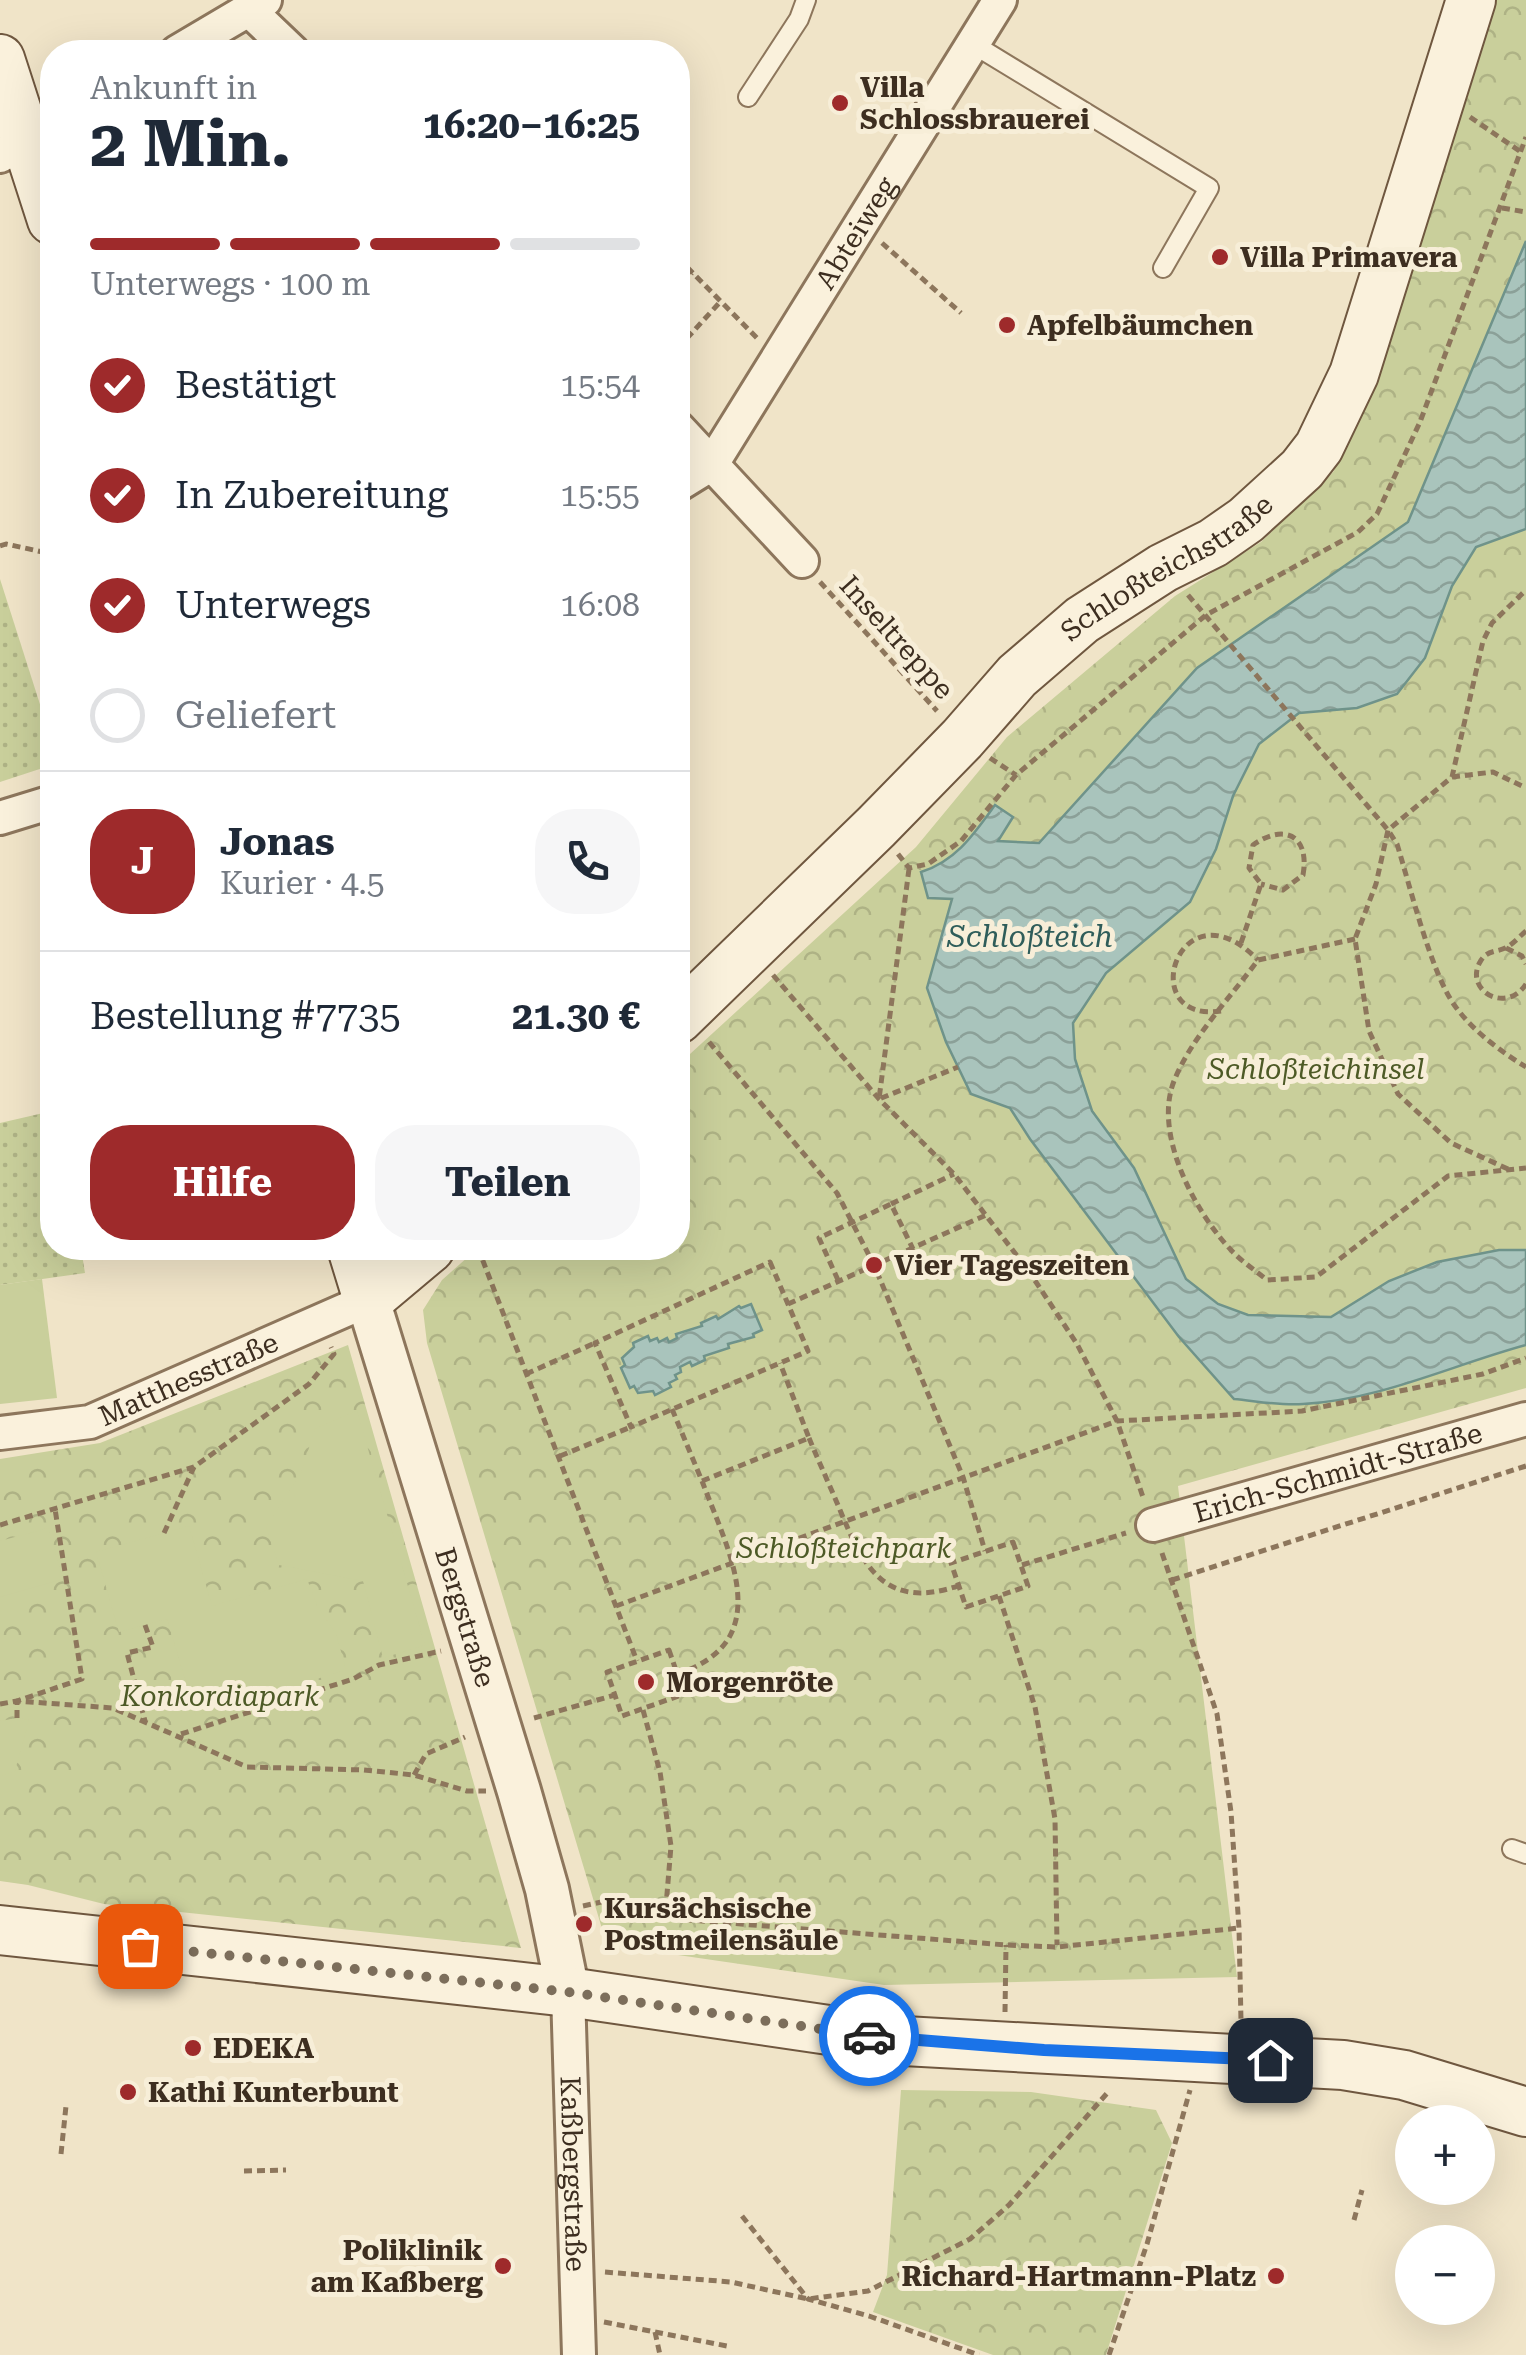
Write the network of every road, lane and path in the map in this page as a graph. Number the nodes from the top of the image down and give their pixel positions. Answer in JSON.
{"nodes":[{"id":1,"x":806,"y":0,"type":"edge"},
{"id":2,"x":1000,"y":0,"type":"edge"},
{"id":3,"x":1470,"y":0,"type":"edge"},
{"id":4,"x":257,"y":5,"type":"edge"},
{"id":5,"x":197,"y":40,"type":"edge"},
{"id":6,"x":284,"y":40,"type":"edge"},
{"id":7,"x":973,"y":44,"type":"junction"},
{"id":8,"x":0,"y":59,"type":"edge"},
{"id":9,"x":1440,"y":95,"type":"junction"},
{"id":10,"x":748,"y":97,"type":"dead end"},
{"id":11,"x":1526,"y":137,"type":"edge"},
{"id":12,"x":27,"y":140,"type":"edge"},
{"id":13,"x":1521,"y":152,"type":"junction"},
{"id":14,"x":40,"y":182,"type":"edge"},
{"id":15,"x":1502,"y":208,"type":"junction"},
{"id":16,"x":1526,"y":212,"type":"edge"},
{"id":17,"x":861,"y":225,"type":"junction"},
{"id":18,"x":1163,"y":268,"type":"dead end"},
{"id":19,"x":692,"y":273,"type":"edge"},
{"id":20,"x":720,"y":301,"type":"junction"},
{"id":21,"x":961,"y":313,"type":"dead end"},
{"id":22,"x":690,"y":335,"type":"edge"},
{"id":23,"x":778,"y":358,"type":"junction"},
{"id":24,"x":690,"y":441,"type":"edge"},
{"id":25,"x":712,"y":464,"type":"junction"},
{"id":26,"x":690,"y":477,"type":"edge"},
{"id":27,"x":0,"y":546,"type":"edge"},
{"id":28,"x":40,"y":551,"type":"edge"},
{"id":29,"x":802,"y":561,"type":"joint"},
{"id":30,"x":1526,"y":590,"type":"edge"},
{"id":31,"x":1214,"y":626,"type":"dead end"},
{"id":32,"x":962,"y":739,"type":"junction"},
{"id":33,"x":1452,"y":777,"type":"junction"},
{"id":34,"x":1526,"y":788,"type":"edge"},
{"id":35,"x":40,"y":806,"type":"edge"},
{"id":36,"x":0,"y":818,"type":"edge"},
{"id":37,"x":876,"y":827,"type":"junction"},
{"id":38,"x":1388,"y":830,"type":"junction"},
{"id":39,"x":910,"y":868,"type":"junction"},
{"id":40,"x":1260,"y":884,"type":"junction"},
{"id":41,"x":1526,"y":930,"type":"edge"},
{"id":42,"x":1355,"y":939,"type":"junction"},
{"id":43,"x":1241,"y":942,"type":"junction"},
{"id":44,"x":1506,"y":948,"type":"junction"},
{"id":45,"x":752,"y":950,"type":"junction"},
{"id":46,"x":1258,"y":960,"type":"junction"},
{"id":47,"x":1526,"y":964,"type":"edge"},
{"id":48,"x":1526,"y":984,"type":"edge"},
{"id":49,"x":1221,"y":1011,"type":"junction"},
{"id":50,"x":693,"y":1030,"type":"edge"},
{"id":51,"x":958,"y":1067,"type":"dead end"},
{"id":52,"x":1526,"y":1067,"type":"edge"},
{"id":53,"x":879,"y":1099,"type":"junction"},
{"id":54,"x":1526,"y":1168,"type":"edge"},
{"id":55,"x":1510,"y":1170,"type":"junction"},
{"id":56,"x":954,"y":1174,"type":"junction"},
{"id":57,"x":891,"y":1204,"type":"junction"},
{"id":58,"x":986,"y":1216,"type":"junction"},
{"id":59,"x":852,"y":1222,"type":"junction"},
{"id":60,"x":913,"y":1249,"type":"junction"},
{"id":61,"x":356,"y":1260,"type":"edge"},
{"id":62,"x":416,"y":1260,"type":"edge"},
{"id":63,"x":483,"y":1260,"type":"edge"},
{"id":64,"x":874,"y":1265,"type":"junction"},
{"id":65,"x":838,"y":1280,"type":"junction"},
{"id":66,"x":368,"y":1300,"type":"junction"},
{"id":67,"x":788,"y":1304,"type":"junction"},
{"id":68,"x":321,"y":1321,"type":"junction"},
{"id":69,"x":595,"y":1343,"type":"junction"},
{"id":70,"x":1526,"y":1358,"type":"edge"},
{"id":71,"x":780,"y":1363,"type":"junction"},
{"id":72,"x":526,"y":1374,"type":"junction"},
{"id":73,"x":672,"y":1409,"type":"junction"},
{"id":74,"x":1526,"y":1419,"type":"edge"},
{"id":75,"x":1117,"y":1421,"type":"junction"},
{"id":76,"x":631,"y":1427,"type":"junction"},
{"id":77,"x":0,"y":1434,"type":"edge"},
{"id":78,"x":809,"y":1438,"type":"junction"},
{"id":79,"x":558,"y":1456,"type":"junction"},
{"id":80,"x":1526,"y":1466,"type":"edge"},
{"id":81,"x":194,"y":1467,"type":"junction"},
{"id":82,"x":963,"y":1477,"type":"junction"},
{"id":83,"x":702,"y":1481,"type":"junction"},
{"id":84,"x":55,"y":1509,"type":"junction"},
{"id":85,"x":845,"y":1521,"type":"junction"},
{"id":86,"x":0,"y":1525,"type":"edge"},
{"id":87,"x":1152,"y":1525,"type":"junction"},
{"id":88,"x":164,"y":1533,"type":"dead end"},
{"id":89,"x":985,"y":1551,"type":"junction"},
{"id":90,"x":732,"y":1563,"type":"junction"},
{"id":91,"x":1021,"y":1565,"type":"junction"},
{"id":92,"x":1172,"y":1580,"type":"junction"},
{"id":93,"x":958,"y":1586,"type":"junction"},
{"id":94,"x":999,"y":1596,"type":"junction"},
{"id":95,"x":616,"y":1606,"type":"junction"},
{"id":96,"x":145,"y":1625,"type":"dead end"},
{"id":97,"x":474,"y":1642,"type":"junction"},
{"id":98,"x":637,"y":1661,"type":"junction"},
{"id":99,"x":678,"y":1674,"type":"junction"},
{"id":100,"x":615,"y":1695,"type":"junction"},
{"id":101,"x":17,"y":1701,"type":"junction"},
{"id":102,"x":0,"y":1704,"type":"edge"},
{"id":103,"x":643,"y":1710,"type":"junction"},
{"id":104,"x":17,"y":1718,"type":"dead end"},
{"id":105,"x":145,"y":1721,"type":"junction"},
{"id":106,"x":500,"y":1728,"type":"junction"},
{"id":107,"x":178,"y":1734,"type":"junction"},
{"id":108,"x":414,"y":1775,"type":"junction"},
{"id":109,"x":518,"y":1791,"type":"junction"},
{"id":110,"x":553,"y":1914,"type":"junction"},
{"id":111,"x":665,"y":1918,"type":"junction"},
{"id":112,"x":1239,"y":1928,"type":"junction"},
{"id":113,"x":0,"y":1930,"type":"edge"},
{"id":114,"x":1006,"y":1945,"type":"junction"},
{"id":115,"x":1058,"y":1947,"type":"junction"},
{"id":116,"x":568,"y":1992,"type":"junction"},
{"id":117,"x":1004,"y":2047,"type":"junction"},
{"id":118,"x":1140,"y":2055,"type":"junction"},
{"id":119,"x":1220,"y":2058,"type":"junction"},
{"id":120,"x":66,"y":2106,"type":"dead end"},
{"id":121,"x":1526,"y":2112,"type":"edge"},
{"id":122,"x":61,"y":2154,"type":"dead end"},
{"id":123,"x":286,"y":2170,"type":"dead end"},
{"id":124,"x":244,"y":2171,"type":"dead end"},
{"id":125,"x":1362,"y":2190,"type":"dead end"},
{"id":126,"x":742,"y":2216,"type":"dead end"},
{"id":127,"x":1354,"y":2220,"type":"dead end"},
{"id":128,"x":575,"y":2270,"type":"junction"},
{"id":129,"x":808,"y":2299,"type":"junction"},
{"id":130,"x":577,"y":2317,"type":"junction"},
{"id":131,"x":655,"y":2332,"type":"junction"},
{"id":132,"x":727,"y":2346,"type":"dead end"},
{"id":133,"x":579,"y":2355,"type":"edge"},
{"id":134,"x":660,"y":2355,"type":"edge"},
{"id":135,"x":978,"y":2355,"type":"edge"},
{"id":136,"x":1109,"y":2355,"type":"edge"}],
"edges":[{"from":1,"to":10,"type":"lane"},
{"from":2,"to":7,"type":"street","name":"Abteiweg"},
{"from":3,"to":9,"type":"main road","name":"Schloßteichstraße"},
{"from":4,"to":5,"type":"street"},
{"from":4,"to":6,"type":"street"},
{"from":7,"to":17,"type":"street","name":"Abteiweg"},
{"from":7,"to":18,"type":"lane"},
{"from":8,"to":12,"type":"main road"},
{"from":9,"to":13,"type":"path"},
{"from":9,"to":32,"type":"main road","name":"Schloßteichstraße"},
{"from":11,"to":13,"type":"path"},
{"from":12,"to":14,"type":"main road"},
{"from":13,"to":15,"type":"path"},
{"from":15,"to":16,"type":"path"},
{"from":15,"to":39,"type":"path"},
{"from":17,"to":21,"type":"path"},
{"from":17,"to":23,"type":"street","name":"Abteiweg"},
{"from":19,"to":20,"type":"path"},
{"from":20,"to":22,"type":"path"},
{"from":20,"to":23,"type":"path"},
{"from":23,"to":25,"type":"street","name":"Abteiweg"},
{"from":24,"to":25,"type":"street"},
{"from":25,"to":26,"type":"street"},
{"from":25,"to":29,"type":"street"},
{"from":27,"to":28,"type":"path"},
{"from":29,"to":32,"type":"path","name":"Inseltreppe"},
{"from":30,"to":33,"type":"path"},
{"from":31,"to":38,"type":"path"},
{"from":32,"to":37,"type":"main road","name":"Schloßteichstraße"},
{"from":33,"to":34,"type":"path"},
{"from":33,"to":38,"type":"path"},
{"from":35,"to":36,"type":"street"},
{"from":37,"to":39,"type":"path"},
{"from":37,"to":45,"type":"main road","name":"Schloßteichstraße"},
{"from":38,"to":42,"type":"path"},
{"from":38,"to":52,"type":"path"},
{"from":39,"to":53,"type":"path"},
{"from":40,"to":40,"type":"path"},
{"from":40,"to":43,"type":"path"},
{"from":41,"to":44,"type":"path"},
{"from":42,"to":46,"type":"path"},
{"from":42,"to":55,"type":"path"},
{"from":43,"to":46,"type":"path"},
{"from":43,"to":49,"type":"path"},
{"from":44,"to":47,"type":"path"},
{"from":44,"to":48,"type":"path"},
{"from":45,"to":50,"type":"main road","name":"Schloßteichstraße"},
{"from":45,"to":53,"type":"path"},
{"from":46,"to":49,"type":"path"},
{"from":49,"to":55,"type":"path"},
{"from":50,"to":59,"type":"path"},
{"from":51,"to":53,"type":"path"},
{"from":53,"to":56,"type":"path"},
{"from":54,"to":55,"type":"path"},
{"from":56,"to":57,"type":"path"},
{"from":56,"to":58,"type":"path"},
{"from":57,"to":59,"type":"path"},
{"from":57,"to":60,"type":"path"},
{"from":58,"to":60,"type":"path"},
{"from":58,"to":75,"type":"path"},
{"from":59,"to":64,"type":"path"},
{"from":59,"to":65,"type":"path"},
{"from":60,"to":64,"type":"path"},
{"from":61,"to":66,"type":"main road","name":"Bergstraße"},
{"from":62,"to":66,"type":"main road"},
{"from":63,"to":72,"type":"path"},
{"from":64,"to":65,"type":"path"},
{"from":64,"to":82,"type":"path"},
{"from":65,"to":67,"type":"path"},
{"from":66,"to":68,"type":"street","name":"Matthesstraße"},
{"from":66,"to":97,"type":"street","name":"Bergstraße"},
{"from":67,"to":69,"type":"path"},
{"from":67,"to":71,"type":"path"},
{"from":68,"to":77,"type":"street","name":"Matthesstraße"},
{"from":68,"to":81,"type":"path"},
{"from":69,"to":72,"type":"path"},
{"from":69,"to":76,"type":"path"},
{"from":70,"to":75,"type":"path"},
{"from":71,"to":73,"type":"path"},
{"from":71,"to":78,"type":"path"},
{"from":72,"to":79,"type":"path"},
{"from":73,"to":76,"type":"path"},
{"from":73,"to":83,"type":"path"},
{"from":74,"to":87,"type":"street","name":"Erich-Schmidt-Straße"},
{"from":75,"to":82,"type":"path"},
{"from":75,"to":87,"type":"path"},
{"from":76,"to":79,"type":"path"},
{"from":78,"to":83,"type":"path"},
{"from":78,"to":85,"type":"path"},
{"from":79,"to":95,"type":"path"},
{"from":80,"to":92,"type":"path"},
{"from":81,"to":84,"type":"path"},
{"from":81,"to":88,"type":"path"},
{"from":82,"to":85,"type":"path"},
{"from":82,"to":89,"type":"path"},
{"from":83,"to":90,"type":"path"},
{"from":84,"to":86,"type":"path"},
{"from":84,"to":101,"type":"path"},
{"from":85,"to":90,"type":"path"},
{"from":85,"to":93,"type":"path"},
{"from":87,"to":91,"type":"path"},
{"from":87,"to":92,"type":"path"},
{"from":89,"to":91,"type":"path"},
{"from":89,"to":93,"type":"path"},
{"from":90,"to":95,"type":"path"},
{"from":90,"to":99,"type":"path"},
{"from":91,"to":94,"type":"path"},
{"from":92,"to":112,"type":"path"},
{"from":93,"to":94,"type":"path"},
{"from":94,"to":115,"type":"path"},
{"from":95,"to":98,"type":"path"},
{"from":96,"to":105,"type":"path"},
{"from":97,"to":106,"type":"street","name":"Bergstraße"},
{"from":97,"to":107,"type":"path"},
{"from":98,"to":99,"type":"path"},
{"from":98,"to":100,"type":"path"},
{"from":99,"to":103,"type":"path"},
{"from":100,"to":103,"type":"path"},
{"from":100,"to":106,"type":"path"},
{"from":101,"to":102,"type":"path"},
{"from":101,"to":104,"type":"path"},
{"from":101,"to":105,"type":"path"},
{"from":103,"to":111,"type":"path"},
{"from":105,"to":107,"type":"path"},
{"from":106,"to":108,"type":"path"},
{"from":106,"to":109,"type":"street","name":"Bergstraße"},
{"from":107,"to":108,"type":"path"},
{"from":108,"to":109,"type":"path"},
{"from":109,"to":110,"type":"street","name":"Bergstraße"},
{"from":110,"to":111,"type":"path"},
{"from":110,"to":116,"type":"street","name":"Bergstraße"},
{"from":111,"to":114,"type":"path"},
{"from":112,"to":115,"type":"path"},
{"from":112,"to":119,"type":"path"},
{"from":113,"to":116,"type":"main road"},
{"from":114,"to":115,"type":"path"},
{"from":114,"to":117,"type":"path"},
{"from":116,"to":117,"type":"main road"},
{"from":116,"to":128,"type":"street","name":"Kaßbergstraße"},
{"from":117,"to":118,"type":"main road"},
{"from":118,"to":119,"type":"main road"},
{"from":118,"to":129,"type":"path"},
{"from":119,"to":121,"type":"main road"},
{"from":119,"to":136,"type":"path"},
{"from":120,"to":122,"type":"path"},
{"from":123,"to":124,"type":"path"},
{"from":125,"to":127,"type":"path"},
{"from":126,"to":129,"type":"path"},
{"from":128,"to":129,"type":"path"},
{"from":128,"to":130,"type":"street","name":"Kaßbergstraße"},
{"from":129,"to":135,"type":"path"},
{"from":130,"to":131,"type":"path"},
{"from":130,"to":133,"type":"street","name":"Kaßbergstraße"},
{"from":131,"to":132,"type":"path"},
{"from":131,"to":134,"type":"path"}]}
